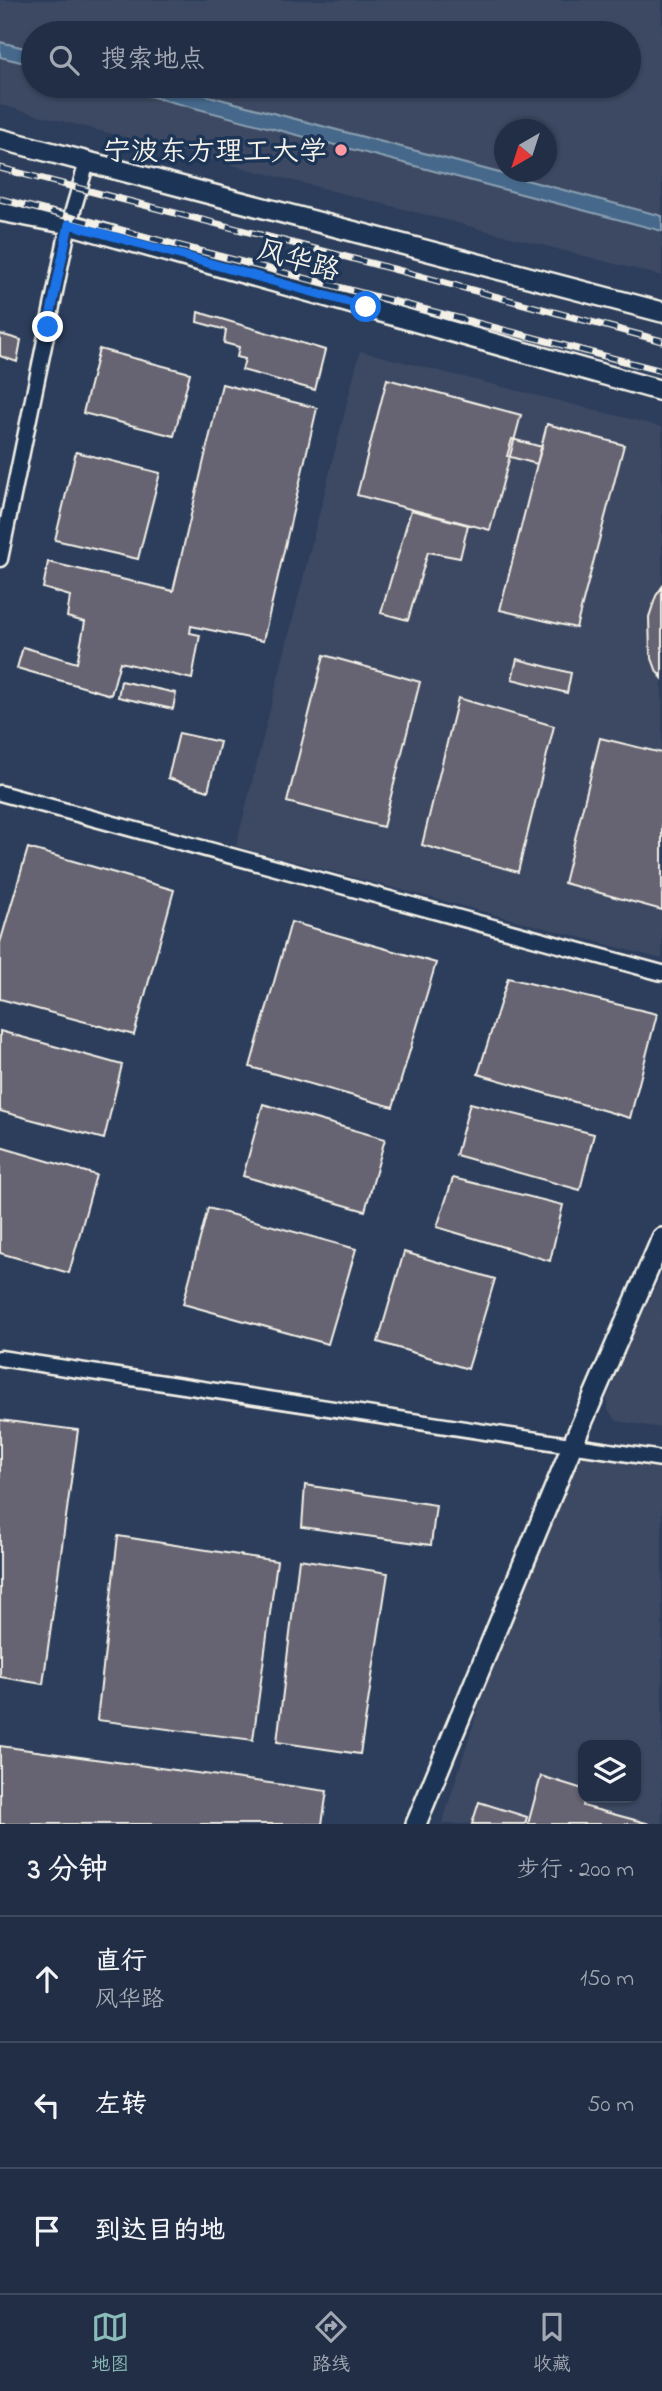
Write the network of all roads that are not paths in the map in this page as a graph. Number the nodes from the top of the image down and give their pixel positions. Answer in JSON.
{"nodes":[{"id":1,"x":0,"y":139,"type":"edge"},
{"id":2,"x":88,"y":162,"type":"junction"},
{"id":3,"x":0,"y":211,"type":"edge"},
{"id":4,"x":69,"y":224,"type":"junction"},
{"id":5,"x":662,"y":312,"type":"edge"},
{"id":6,"x":662,"y":391,"type":"edge"},
{"id":7,"x":0,"y":559,"type":"edge"},
{"id":8,"x":0,"y":793,"type":"edge"},
{"id":9,"x":662,"y":973,"type":"edge"},
{"id":10,"x":662,"y":1238,"type":"edge"},
{"id":11,"x":0,"y":1358,"type":"edge"},
{"id":12,"x":572,"y":1446,"type":"junction"},
{"id":13,"x":662,"y":1459,"type":"edge"},
{"id":14,"x":416,"y":1824,"type":"edge"}],
"edges":[{"from":1,"to":2,"type":"main road"},
{"from":2,"to":4,"type":"street"},
{"from":2,"to":5,"type":"main road"},
{"from":3,"to":4,"type":"main road","name":"风华路"},
{"from":4,"to":6,"type":"main road","name":"风华路"},
{"from":4,"to":7,"type":"street"},
{"from":8,"to":9,"type":"street"},
{"from":10,"to":12,"type":"main road"},
{"from":11,"to":12,"type":"street"},
{"from":12,"to":13,"type":"street"},
{"from":12,"to":14,"type":"main road"}]}
